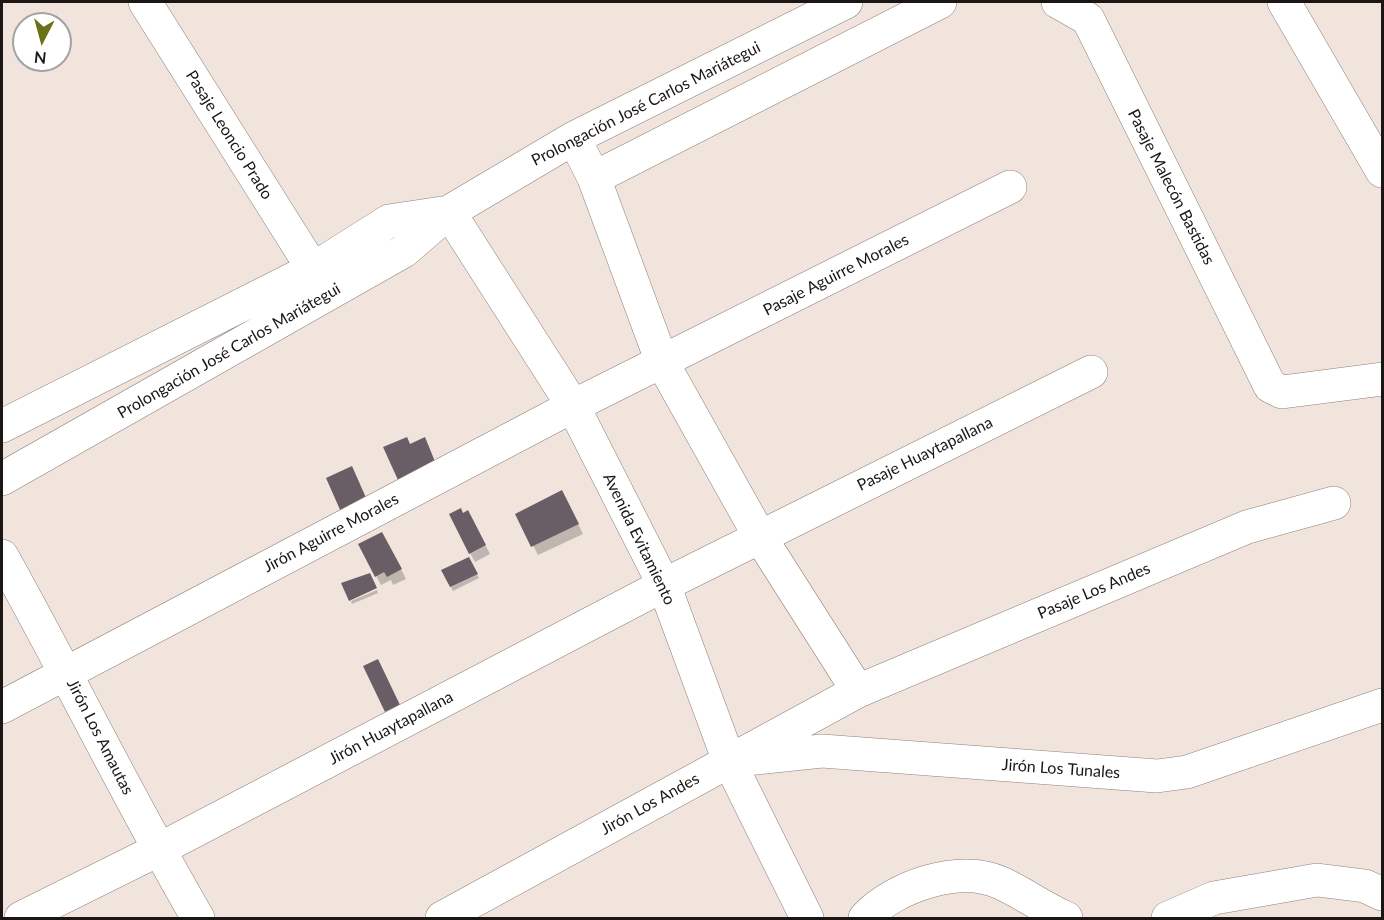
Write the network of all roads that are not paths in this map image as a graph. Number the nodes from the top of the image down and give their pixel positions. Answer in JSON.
{"nodes":[{"id":1,"x":145,"y":2,"type":"edge"},
{"id":2,"x":846,"y":2,"type":"edge"},
{"id":3,"x":940,"y":2,"type":"edge"},
{"id":4,"x":1058,"y":2,"type":"edge"},
{"id":5,"x":1284,"y":2,"type":"edge"},
{"id":6,"x":574,"y":138,"type":"junction"},
{"id":7,"x":1383,"y":171,"type":"edge"},
{"id":8,"x":594,"y":178,"type":"junction"},
{"id":9,"x":1010,"y":187,"type":"dead end"},
{"id":10,"x":448,"y":212,"type":"junction"},
{"id":11,"x":313,"y":269,"type":"junction"},
{"id":12,"x":662,"y":362,"type":"junction"},
{"id":13,"x":1091,"y":372,"type":"dead end"},
{"id":14,"x":1383,"y":379,"type":"edge"},
{"id":15,"x":573,"y":406,"type":"junction"},
{"id":16,"x":2,"y":426,"type":"edge"},
{"id":17,"x":2,"y":479,"type":"edge"},
{"id":18,"x":1334,"y":502,"type":"dead end"},
{"id":19,"x":760,"y":537,"type":"junction"},
{"id":20,"x":2,"y":556,"type":"edge"},
{"id":21,"x":664,"y":585,"type":"junction"},
{"id":22,"x":67,"y":673,"type":"junction"},
{"id":23,"x":858,"y":691,"type":"junction"},
{"id":24,"x":1383,"y":705,"type":"edge"},
{"id":25,"x":2,"y":707,"type":"edge"},
{"id":26,"x":729,"y":761,"type":"junction"},
{"id":27,"x":158,"y":850,"type":"junction"},
{"id":28,"x":1383,"y":894,"type":"edge"},
{"id":29,"x":1188,"y":915,"type":"edge"},
{"id":30,"x":21,"y":918,"type":"edge"},
{"id":31,"x":198,"y":918,"type":"edge"},
{"id":32,"x":442,"y":918,"type":"edge"},
{"id":33,"x":807,"y":918,"type":"edge"},
{"id":34,"x":865,"y":918,"type":"edge"},
{"id":35,"x":1066,"y":918,"type":"edge"}],
"edges":[{"from":1,"to":11,"type":"street","name":"Pasaje Leoncio Prado"},
{"from":2,"to":6,"type":"street","name":"Prolongación José Carlos Mariátegui"},
{"from":3,"to":8,"type":"street"},
{"from":4,"to":14,"type":"street","name":"Pasaje Malecón Bastidas"},
{"from":5,"to":7,"type":"street"},
{"from":6,"to":8,"type":"street"},
{"from":6,"to":10,"type":"street","name":"Prolongación José Carlos Mariátegui"},
{"from":8,"to":12,"type":"street"},
{"from":9,"to":12,"type":"street","name":"Pasaje Aguirre Morales"},
{"from":10,"to":11,"type":"street","name":"Prolongación José Carlos Mariátegui"},
{"from":10,"to":15,"type":"street","name":"Avenida Evitamiento"},
{"from":10,"to":17,"type":"street","name":"Prolongación José Carlos Mariátegui"},
{"from":11,"to":16,"type":"street","name":"Prolongación José Carlos Mariátegui"},
{"from":12,"to":15,"type":"street","name":"Jirón Aguirre Morales"},
{"from":12,"to":19,"type":"street"},
{"from":13,"to":19,"type":"street","name":"Pasaje Huaytapallana"},
{"from":15,"to":21,"type":"street","name":"Avenida Evitamiento"},
{"from":15,"to":22,"type":"street","name":"Jirón Aguirre Morales"},
{"from":18,"to":23,"type":"street","name":"Pasaje Los Andes"},
{"from":19,"to":21,"type":"street","name":"Jirón Huaytapallana"},
{"from":19,"to":23,"type":"street"},
{"from":20,"to":22,"type":"street","name":"Jirón Los Amautas"},
{"from":21,"to":26,"type":"street","name":"Avenida Evitamiento"},
{"from":21,"to":27,"type":"street","name":"Jirón Huaytapallana"},
{"from":22,"to":25,"type":"street","name":"Jirón Aguirre Morales"},
{"from":22,"to":27,"type":"street","name":"Jirón Los Amautas"},
{"from":23,"to":26,"type":"street","name":"Jirón Los Andes"},
{"from":24,"to":26,"type":"street","name":"Jirón Los Tunales"},
{"from":26,"to":32,"type":"street","name":"Jirón Los Andes"},
{"from":26,"to":33,"type":"street","name":"Avenida Evitamiento"},
{"from":27,"to":30,"type":"street","name":"Jirón Huaytapallana"},
{"from":27,"to":31,"type":"street","name":"Jirón Los Amautas"},
{"from":28,"to":29,"type":"street"},
{"from":34,"to":35,"type":"street"}]}
